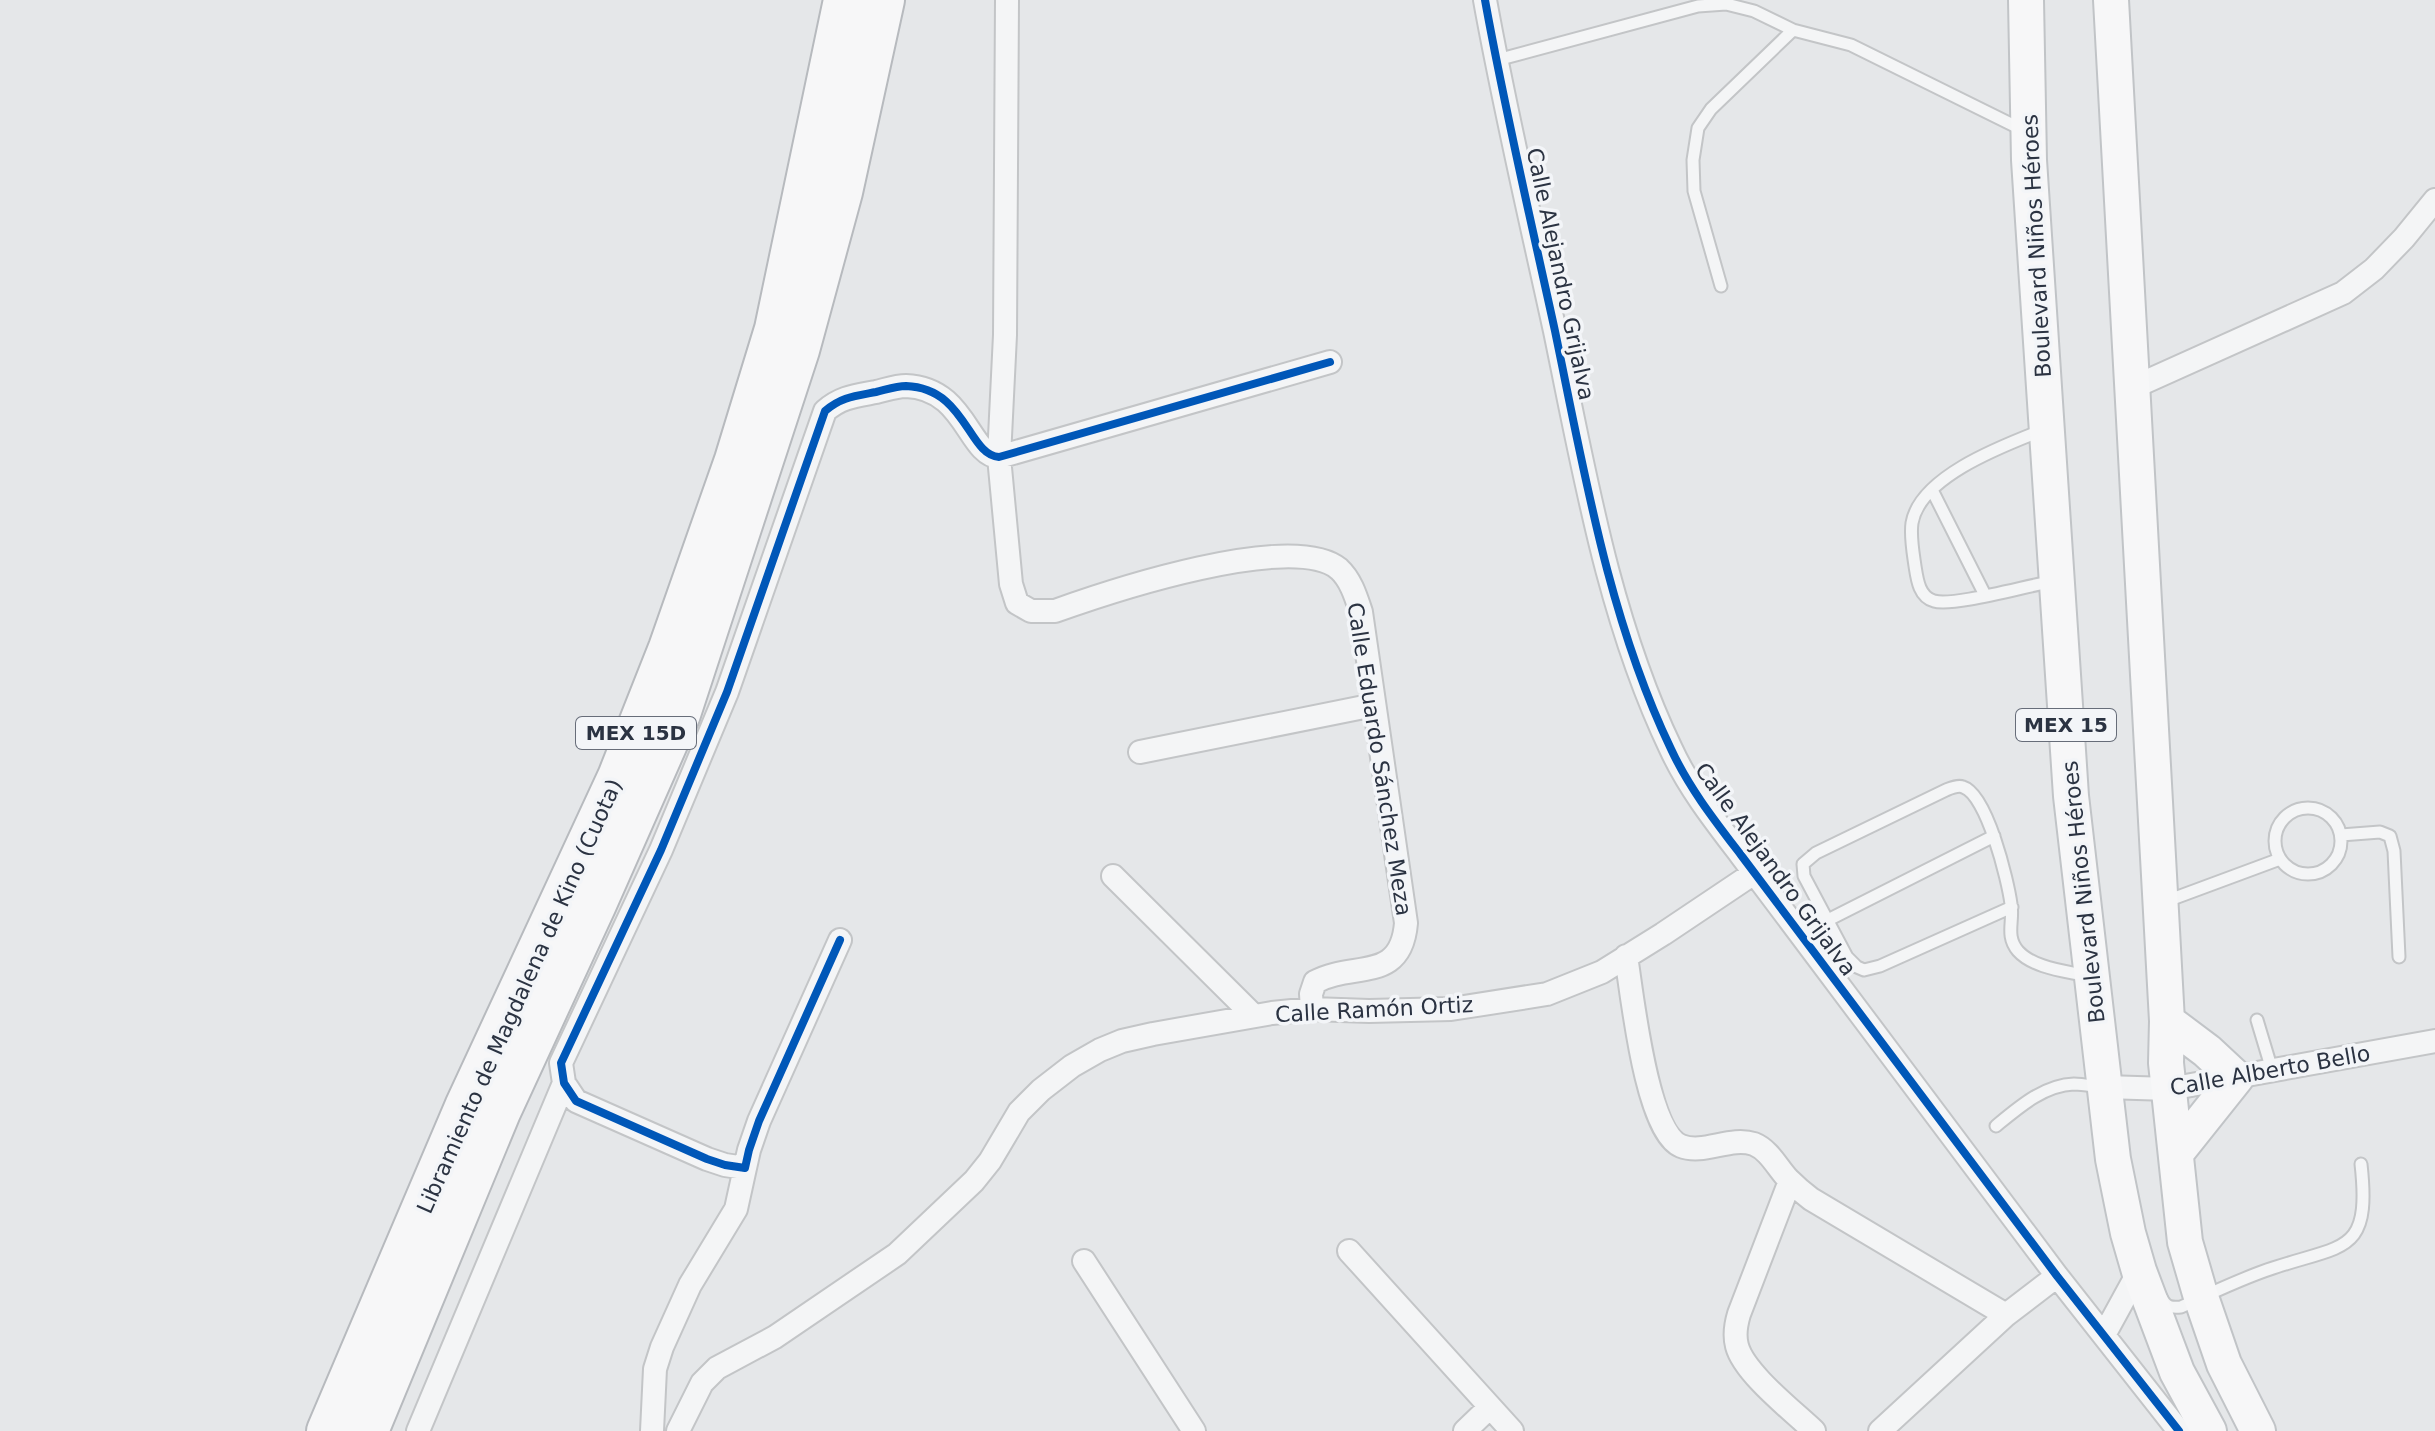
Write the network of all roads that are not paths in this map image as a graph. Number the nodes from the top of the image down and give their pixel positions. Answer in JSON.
{"nodes":[{"id":1,"x":844,"y":0,"type":"edge"},
{"id":2,"x":884,"y":0,"type":"edge"},
{"id":3,"x":1007,"y":0,"type":"edge"},
{"id":4,"x":1485,"y":0,"type":"edge"},
{"id":5,"x":2026,"y":0,"type":"edge"},
{"id":6,"x":2111,"y":0,"type":"edge"},
{"id":7,"x":1793,"y":30,"type":"junction"},
{"id":8,"x":1497,"y":60,"type":"junction"},
{"id":9,"x":2029,"y":133,"type":"junction"},
{"id":10,"x":2435,"y":200,"type":"edge"},
{"id":11,"x":1721,"y":286,"type":"dead end"},
{"id":12,"x":1330,"y":362,"type":"dead end"},
{"id":13,"x":2134,"y":387,"type":"junction"},
{"id":14,"x":2047,"y":428,"type":"junction"},
{"id":15,"x":999,"y":457,"type":"junction"},
{"id":16,"x":1932,"y":490,"type":"junction"},
{"id":17,"x":2057,"y":581,"type":"junction"},
{"id":18,"x":1985,"y":595,"type":"junction"},
{"id":19,"x":1374,"y":705,"type":"junction"},
{"id":20,"x":1140,"y":752,"type":"dead end"},
{"id":21,"x":2341,"y":835,"type":"junction"},
{"id":22,"x":1994,"y":836,"type":"junction"},
{"id":23,"x":2280,"y":859,"type":"junction"},
{"id":24,"x":1754,"y":873,"type":"junction"},
{"id":25,"x":1113,"y":876,"type":"dead end"},
{"id":26,"x":2160,"y":904,"type":"junction"},
{"id":27,"x":2012,"y":907,"type":"junction"},
{"id":28,"x":1828,"y":920,"type":"junction"},
{"id":29,"x":840,"y":940,"type":"dead end"},
{"id":30,"x":1626,"y":956,"type":"junction"},
{"id":31,"x":2399,"y":957,"type":"dead end"},
{"id":32,"x":2092,"y":978,"type":"junction"},
{"id":33,"x":1312,"y":1009,"type":"junction"},
{"id":34,"x":1254,"y":1016,"type":"junction"},
{"id":35,"x":2257,"y":1020,"type":"dead end"},
{"id":36,"x":2167,"y":1021,"type":"junction"},
{"id":37,"x":2435,"y":1041,"type":"edge"},
{"id":38,"x":2272,"y":1070,"type":"junction"},
{"id":39,"x":2236,"y":1078,"type":"junction"},
{"id":40,"x":564,"y":1083,"type":"junction"},
{"id":41,"x":2105,"y":1087,"type":"junction"},
{"id":42,"x":2169,"y":1089,"type":"junction"},
{"id":43,"x":1996,"y":1126,"type":"dead end"},
{"id":44,"x":2177,"y":1152,"type":"junction"},
{"id":45,"x":2361,"y":1164,"type":"dead end"},
{"id":46,"x":745,"y":1168,"type":"junction"},
{"id":47,"x":1790,"y":1181,"type":"junction"},
{"id":48,"x":1349,"y":1251,"type":"dead end"},
{"id":49,"x":1084,"y":1261,"type":"dead end"},
{"id":50,"x":2139,"y":1271,"type":"junction"},
{"id":51,"x":2057,"y":1276,"type":"junction"},
{"id":52,"x":2201,"y":1297,"type":"junction"},
{"id":53,"x":2006,"y":1315,"type":"junction"},
{"id":54,"x":2104,"y":1335,"type":"junction"},
{"id":55,"x":1490,"y":1407,"type":"junction"},
{"id":56,"x":327,"y":1431,"type":"edge"},
{"id":57,"x":368,"y":1431,"type":"edge"},
{"id":58,"x":418,"y":1431,"type":"edge"},
{"id":59,"x":652,"y":1431,"type":"edge"},
{"id":60,"x":678,"y":1431,"type":"edge"},
{"id":61,"x":1194,"y":1431,"type":"edge"},
{"id":62,"x":1465,"y":1431,"type":"edge"},
{"id":63,"x":1512,"y":1431,"type":"edge"},
{"id":64,"x":1814,"y":1431,"type":"edge"},
{"id":65,"x":1880,"y":1431,"type":"edge"},
{"id":66,"x":2179,"y":1431,"type":"edge"},
{"id":67,"x":2209,"y":1431,"type":"edge"},
{"id":68,"x":2258,"y":1431,"type":"edge"}],
"edges":[{"from":1,"to":56,"type":"highway","name":"Libramiento de Magdalena de Kino (Cuota)","number":"MEX 15D"},
{"from":2,"to":57,"type":"highway","name":"Libramiento de Magdalena de Kino (Cuota)","number":"MEX 15D"},
{"from":3,"to":15,"type":"street"},
{"from":4,"to":8,"type":"street","name":"Calle Alejandro Grijalva"},
{"from":5,"to":9,"type":"main road","name":"Boulevard Niños Héroes","number":"MEX 15"},
{"from":6,"to":13,"type":"main road"},
{"from":7,"to":8,"type":"lane"},
{"from":7,"to":9,"type":"lane"},
{"from":7,"to":11,"type":"lane"},
{"from":8,"to":24,"type":"street","name":"Calle Alejandro Grijalva"},
{"from":9,"to":14,"type":"main road","name":"Boulevard Niños Héroes","number":"MEX 15"},
{"from":10,"to":13,"type":"street"},
{"from":12,"to":15,"type":"street"},
{"from":13,"to":26,"type":"main road"},
{"from":14,"to":16,"type":"lane"},
{"from":14,"to":17,"type":"main road","name":"Boulevard Niños Héroes","number":"MEX 15"},
{"from":15,"to":19,"type":"street","name":"Calle Eduardo Sánchez Meza"},
{"from":15,"to":40,"type":"street"},
{"from":16,"to":18,"type":"lane"},
{"from":16,"to":18,"type":"lane"},
{"from":17,"to":18,"type":"lane"},
{"from":17,"to":32,"type":"main road","name":"Boulevard Niños Héroes","number":"MEX 15"},
{"from":19,"to":20,"type":"street"},
{"from":19,"to":33,"type":"street","name":"Calle Eduardo Sánchez Meza"},
{"from":21,"to":23,"type":"lane"},
{"from":21,"to":23,"type":"lane"},
{"from":21,"to":31,"type":"lane"},
{"from":22,"to":27,"type":"lane"},
{"from":22,"to":28,"type":"lane"},
{"from":22,"to":28,"type":"lane"},
{"from":23,"to":26,"type":"lane"},
{"from":24,"to":30,"type":"street","name":"Calle Ramón Ortiz"},
{"from":24,"to":51,"type":"street","name":"Calle Alejandro Grijalva"},
{"from":25,"to":34,"type":"street","name":"Calle Ramón Ortiz"},
{"from":26,"to":36,"type":"main road"},
{"from":27,"to":28,"type":"lane"},
{"from":27,"to":32,"type":"lane"},
{"from":29,"to":46,"type":"street"},
{"from":30,"to":33,"type":"street","name":"Calle Ramón Ortiz"},
{"from":30,"to":47,"type":"street"},
{"from":32,"to":41,"type":"main road","name":"Boulevard Niños Héroes","number":"MEX 15"},
{"from":33,"to":34,"type":"street","name":"Calle Ramón Ortiz"},
{"from":34,"to":60,"type":"street"},
{"from":35,"to":38,"type":"lane"},
{"from":36,"to":39,"type":"main road"},
{"from":36,"to":42,"type":"main road"},
{"from":37,"to":38,"type":"street","name":"Calle Alberto Bello"},
{"from":38,"to":39,"type":"street","name":"Calle Alberto Bello"},
{"from":39,"to":42,"type":"street","name":"Calle Alberto Bello"},
{"from":39,"to":44,"type":"main road"},
{"from":40,"to":46,"type":"street"},
{"from":40,"to":58,"type":"street"},
{"from":41,"to":42,"type":"street","name":"Calle Alberto Bello"},
{"from":41,"to":43,"type":"lane"},
{"from":41,"to":50,"type":"main road","name":"Boulevard Niños Héroes","number":"MEX 15"},
{"from":42,"to":44,"type":"main road"},
{"from":44,"to":52,"type":"main road"},
{"from":45,"to":52,"type":"lane"},
{"from":46,"to":59,"type":"street"},
{"from":47,"to":53,"type":"street"},
{"from":47,"to":64,"type":"street"},
{"from":48,"to":55,"type":"street"},
{"from":49,"to":61,"type":"street"},
{"from":50,"to":52,"type":"lane"},
{"from":50,"to":54,"type":"street"},
{"from":50,"to":67,"type":"main road","name":"Boulevard Niños Héroes","number":"MEX 15"},
{"from":51,"to":53,"type":"street"},
{"from":51,"to":54,"type":"street","name":"Calle Alejandro Grijalva"},
{"from":52,"to":68,"type":"main road"},
{"from":53,"to":65,"type":"street"},
{"from":54,"to":66,"type":"street","name":"Calle Alejandro Grijalva"},
{"from":55,"to":62,"type":"street"},
{"from":55,"to":63,"type":"street"}]}
